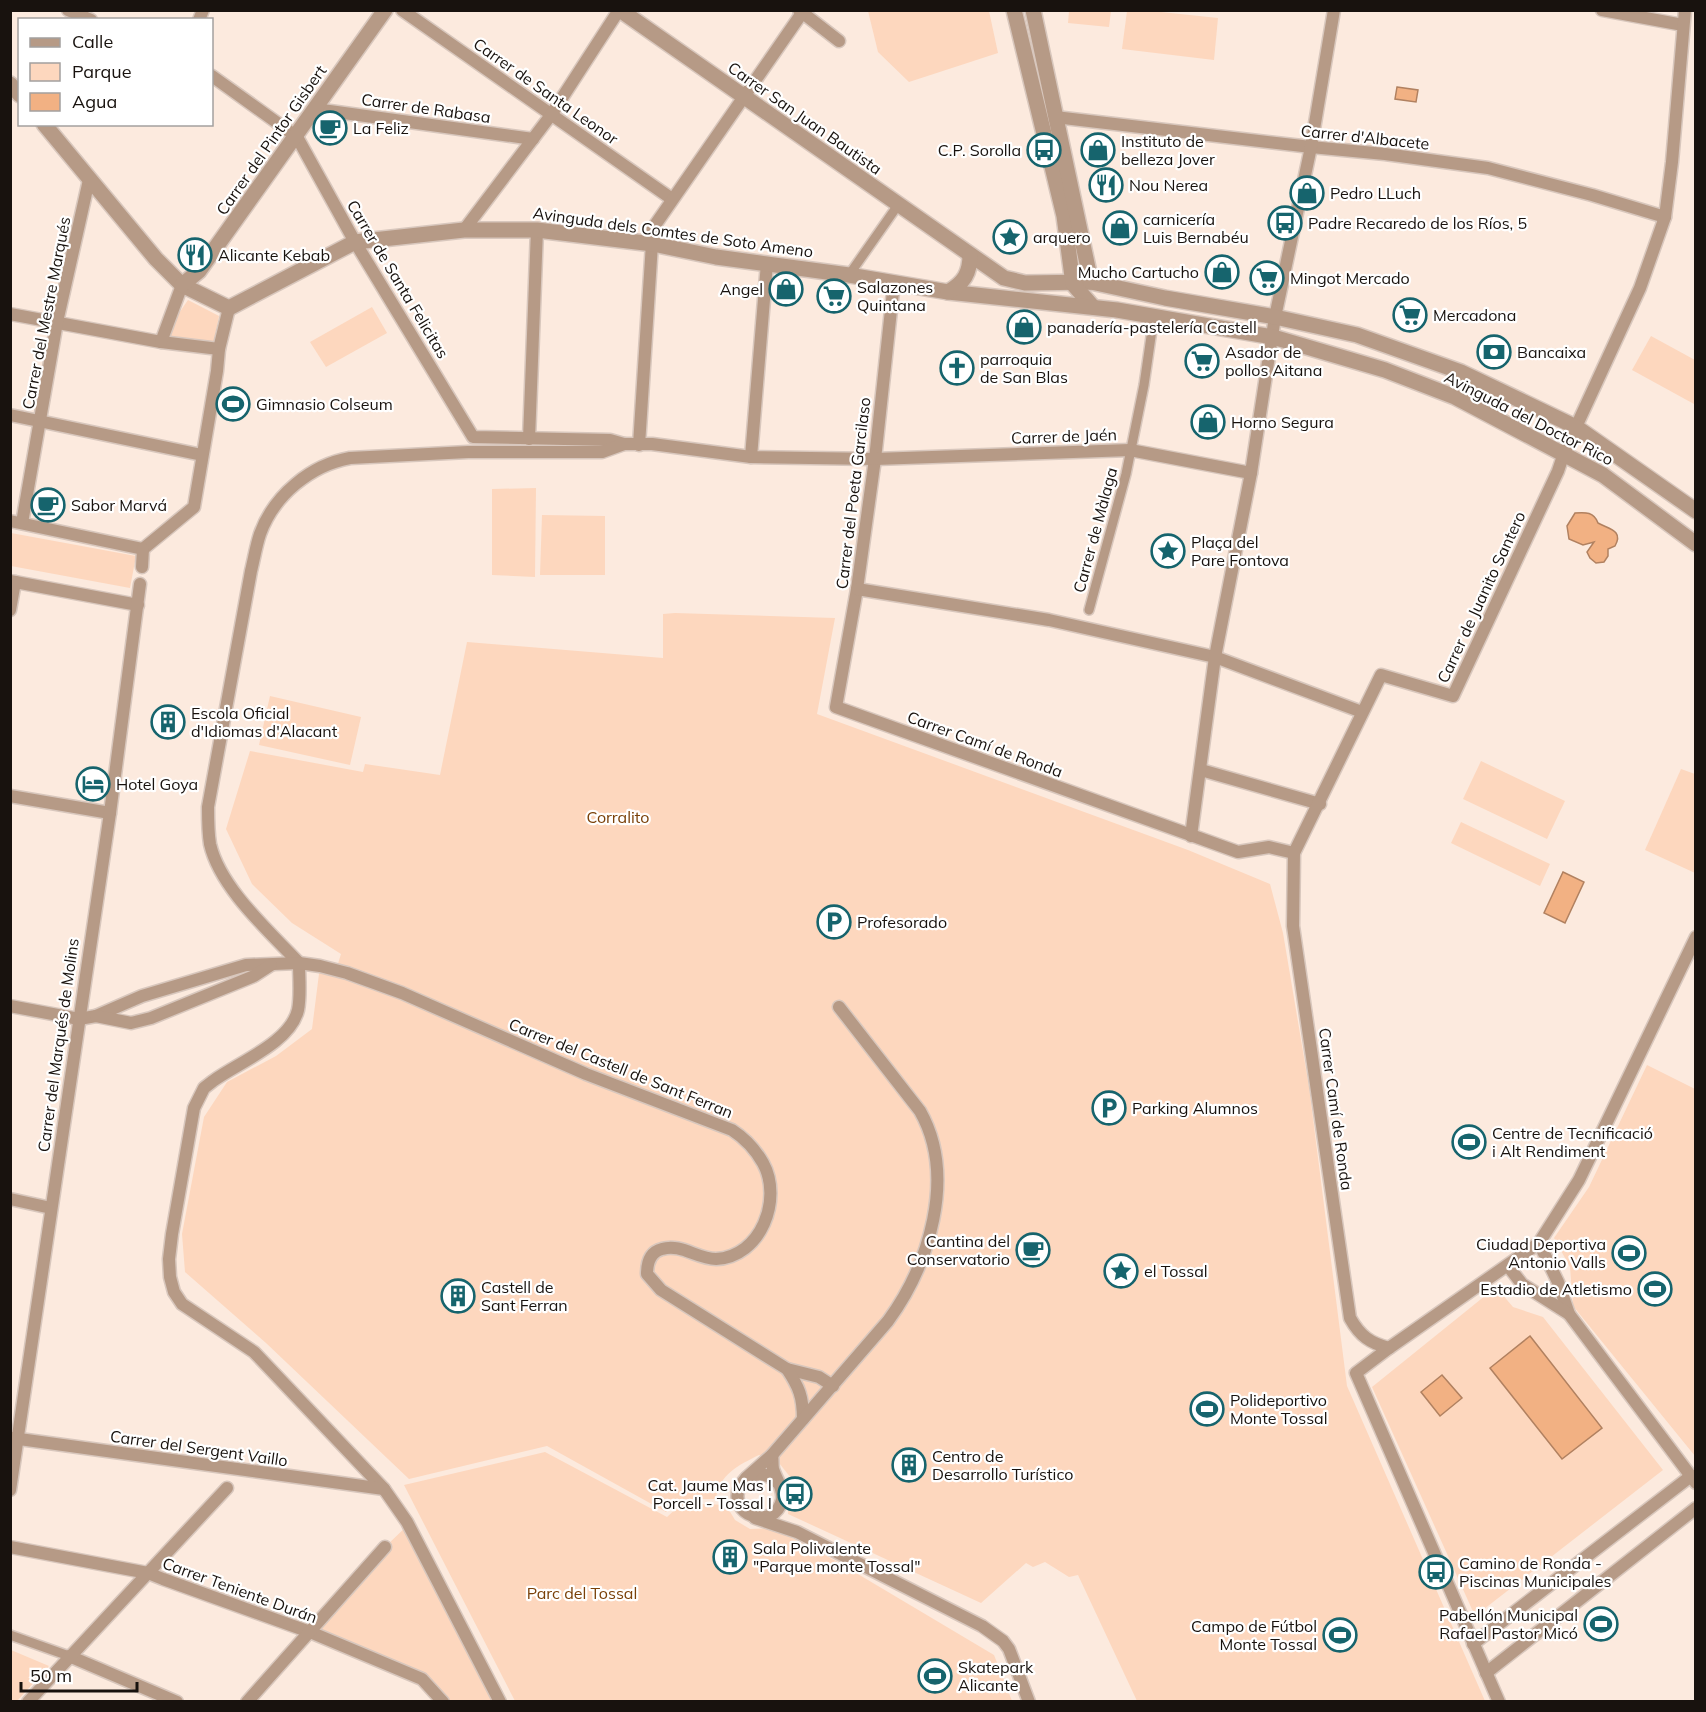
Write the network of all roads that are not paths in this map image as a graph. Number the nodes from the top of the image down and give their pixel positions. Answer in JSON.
{"nodes":[{"id":1,"x":68,"y":10,"type":"edge"},
{"id":2,"x":385,"y":10,"type":"edge"},
{"id":3,"x":402,"y":10,"type":"edge"},
{"id":4,"x":619,"y":10,"type":"edge"},
{"id":5,"x":1014,"y":10,"type":"edge"},
{"id":6,"x":1033,"y":10,"type":"edge"},
{"id":7,"x":1335,"y":10,"type":"edge"},
{"id":8,"x":1602,"y":10,"type":"edge"},
{"id":9,"x":1685,"y":10,"type":"edge"},
{"id":10,"x":801,"y":12,"type":"edge"},
{"id":11,"x":86,"y":18,"type":"edge"},
{"id":12,"x":1683,"y":25,"type":"junction"},
{"id":13,"x":839,"y":41,"type":"dead end"},
{"id":14,"x":213,"y":77,"type":"edge"},
{"id":15,"x":744,"y":99,"type":"junction"},
{"id":16,"x":315,"y":109,"type":"junction"},
{"id":17,"x":551,"y":115,"type":"junction"},
{"id":18,"x":1055,"y":117,"type":"junction"},
{"id":19,"x":46,"y":126,"type":"edge"},
{"id":20,"x":297,"y":136,"type":"junction"},
{"id":21,"x":533,"y":139,"type":"junction"},
{"id":22,"x":1311,"y":147,"type":"junction"},
{"id":23,"x":89,"y":180,"type":"junction"},
{"id":24,"x":672,"y":198,"type":"junction"},
{"id":25,"x":898,"y":205,"type":"junction"},
{"id":26,"x":1665,"y":217,"type":"junction"},
{"id":27,"x":464,"y":230,"type":"junction"},
{"id":28,"x":537,"y":230,"type":"junction"},
{"id":29,"x":355,"y":242,"type":"junction"},
{"id":30,"x":653,"y":244,"type":"junction"},
{"id":31,"x":970,"y":255,"type":"junction"},
{"id":32,"x":767,"y":263,"type":"junction"},
{"id":33,"x":849,"y":275,"type":"junction"},
{"id":34,"x":894,"y":282,"type":"junction"},
{"id":35,"x":182,"y":285,"type":"junction"},
{"id":36,"x":1081,"y":286,"type":"junction"},
{"id":37,"x":948,"y":292,"type":"junction"},
{"id":38,"x":1024,"y":301,"type":"junction"},
{"id":39,"x":1093,"y":307,"type":"junction"},
{"id":40,"x":229,"y":308,"type":"junction"},
{"id":41,"x":10,"y":314,"type":"edge"},
{"id":42,"x":1154,"y":316,"type":"junction"},
{"id":43,"x":1275,"y":317,"type":"junction"},
{"id":44,"x":57,"y":322,"type":"junction"},
{"id":45,"x":1273,"y":337,"type":"junction"},
{"id":46,"x":161,"y":342,"type":"junction"},
{"id":47,"x":219,"y":349,"type":"junction"},
{"id":48,"x":10,"y":415,"type":"edge"},
{"id":49,"x":41,"y":421,"type":"junction"},
{"id":50,"x":1576,"y":427,"type":"junction"},
{"id":51,"x":529,"y":438,"type":"junction"},
{"id":52,"x":624,"y":444,"type":"junction"},
{"id":53,"x":639,"y":445,"type":"junction"},
{"id":54,"x":1130,"y":450,"type":"junction"},
{"id":55,"x":1564,"y":453,"type":"junction"},
{"id":56,"x":202,"y":456,"type":"junction"},
{"id":57,"x":751,"y":457,"type":"junction"},
{"id":58,"x":875,"y":459,"type":"junction"},
{"id":59,"x":1251,"y":473,"type":"junction"},
{"id":60,"x":1695,"y":511,"type":"edge"},
{"id":61,"x":16,"y":522,"type":"edge"},
{"id":62,"x":1695,"y":544,"type":"edge"},
{"id":63,"x":143,"y":549,"type":"junction"},
{"id":64,"x":142,"y":567,"type":"dead end"},
{"id":65,"x":13,"y":581,"type":"edge"},
{"id":66,"x":140,"y":584,"type":"dead end"},
{"id":67,"x":857,"y":589,"type":"junction"},
{"id":68,"x":138,"y":605,"type":"junction"},
{"id":69,"x":10,"y":610,"type":"edge"},
{"id":70,"x":1089,"y":610,"type":"dead end"},
{"id":71,"x":1215,"y":657,"type":"junction"},
{"id":72,"x":836,"y":707,"type":"joint"},
{"id":73,"x":1362,"y":712,"type":"junction"},
{"id":74,"x":1201,"y":770,"type":"junction"},
{"id":75,"x":10,"y":796,"type":"edge"},
{"id":76,"x":1320,"y":804,"type":"junction"},
{"id":77,"x":110,"y":813,"type":"junction"},
{"id":78,"x":1191,"y":836,"type":"junction"},
{"id":79,"x":1294,"y":853,"type":"junction"},
{"id":80,"x":1695,"y":937,"type":"edge"},
{"id":81,"x":299,"y":963,"type":"junction"},
{"id":82,"x":274,"y":964,"type":"junction"},
{"id":83,"x":10,"y":1006,"type":"edge"},
{"id":84,"x":839,"y":1007,"type":"dead end"},
{"id":85,"x":96,"y":1016,"type":"junction"},
{"id":86,"x":79,"y":1019,"type":"junction"},
{"id":87,"x":10,"y":1199,"type":"edge"},
{"id":88,"x":51,"y":1208,"type":"junction"},
{"id":89,"x":1539,"y":1243,"type":"junction"},
{"id":90,"x":1508,"y":1266,"type":"junction"},
{"id":91,"x":1569,"y":1314,"type":"junction"},
{"id":92,"x":1389,"y":1347,"type":"junction"},
{"id":93,"x":787,"y":1369,"type":"junction"},
{"id":94,"x":832,"y":1386,"type":"junction"},
{"id":95,"x":803,"y":1419,"type":"junction"},
{"id":96,"x":14,"y":1439,"type":"edge"},
{"id":97,"x":772,"y":1455,"type":"junction"},
{"id":98,"x":746,"y":1478,"type":"junction"},
{"id":99,"x":1693,"y":1479,"type":"edge"},
{"id":100,"x":779,"y":1484,"type":"junction"},
{"id":101,"x":227,"y":1488,"type":"dead end"},
{"id":102,"x":384,"y":1489,"type":"junction"},
{"id":103,"x":10,"y":1490,"type":"edge"},
{"id":104,"x":782,"y":1502,"type":"junction"},
{"id":105,"x":1695,"y":1508,"type":"edge"},
{"id":106,"x":755,"y":1518,"type":"junction"},
{"id":107,"x":797,"y":1532,"type":"junction"},
{"id":108,"x":10,"y":1547,"type":"edge"},
{"id":109,"x":385,"y":1547,"type":"dead end"},
{"id":110,"x":148,"y":1573,"type":"junction"},
{"id":111,"x":309,"y":1632,"type":"junction"},
{"id":112,"x":10,"y":1635,"type":"edge"},
{"id":113,"x":1473,"y":1644,"type":"junction"},
{"id":114,"x":69,"y":1656,"type":"junction"},
{"id":115,"x":1486,"y":1673,"type":"junction"},
{"id":116,"x":28,"y":1701,"type":"edge"},
{"id":117,"x":177,"y":1701,"type":"edge"},
{"id":118,"x":247,"y":1701,"type":"edge"},
{"id":119,"x":443,"y":1701,"type":"edge"},
{"id":120,"x":500,"y":1701,"type":"edge"},
{"id":121,"x":1029,"y":1701,"type":"edge"},
{"id":122,"x":1498,"y":1701,"type":"edge"}],
"edges":[{"from":1,"to":11,"type":"street"},
{"from":2,"to":16,"type":"street","name":"Carrer del Pintor Gisbert"},
{"from":3,"to":17,"type":"street","name":"Carrer de Santa Leonor"},
{"from":4,"to":15,"type":"street","name":"Carrer San Juan Bautista"},
{"from":4,"to":17,"type":"street"},
{"from":5,"to":36,"type":"street"},
{"from":6,"to":18,"type":"street"},
{"from":7,"to":22,"type":"street"},
{"from":8,"to":12,"type":"street"},
{"from":9,"to":12,"type":"street","name":"Carrer de Juanito Santero"},
{"from":10,"to":13,"type":"street"},
{"from":10,"to":15,"type":"street"},
{"from":12,"to":26,"type":"street","name":"Carrer de Juanito Santero"},
{"from":14,"to":20,"type":"street"},
{"from":15,"to":24,"type":"street"},
{"from":15,"to":25,"type":"street","name":"Carrer San Juan Bautista"},
{"from":16,"to":20,"type":"street","name":"Carrer del Pintor Gisbert"},
{"from":16,"to":21,"type":"street","name":"Carrer de Rabasa"},
{"from":17,"to":21,"type":"street"},
{"from":17,"to":24,"type":"street","name":"Carrer de Santa Leonor"},
{"from":18,"to":22,"type":"street","name":"Carrer d'Albacete"},
{"from":18,"to":36,"type":"street"},
{"from":19,"to":23,"type":"street"},
{"from":20,"to":29,"type":"street","name":"Carrer de Santa Felicitas"},
{"from":20,"to":35,"type":"street","name":"Carrer del Pintor Gisbert"},
{"from":21,"to":27,"type":"street"},
{"from":22,"to":26,"type":"street","name":"Carrer d'Albacete"},
{"from":22,"to":43,"type":"street"},
{"from":23,"to":35,"type":"street"},
{"from":23,"to":44,"type":"street","name":"Carrer del Mestre Marqués"},
{"from":24,"to":30,"type":"street"},
{"from":25,"to":31,"type":"street","name":"Carrer San Juan Bautista"},
{"from":25,"to":33,"type":"street"},
{"from":26,"to":50,"type":"street","name":"Carrer de Juanito Santero"},
{"from":27,"to":28,"type":"street","name":"Avinguda dels Comtes de Soto Ameno"},
{"from":27,"to":29,"type":"street","name":"Avinguda dels Comtes de Soto Ameno"},
{"from":28,"to":30,"type":"street","name":"Avinguda dels Comtes de Soto Ameno"},
{"from":28,"to":51,"type":"street"},
{"from":29,"to":40,"type":"street","name":"Avinguda dels Comtes de Soto Ameno"},
{"from":29,"to":51,"type":"street","name":"Carrer de Santa Felicitas"},
{"from":30,"to":32,"type":"street","name":"Avinguda dels Comtes de Soto Ameno"},
{"from":30,"to":53,"type":"street"},
{"from":31,"to":36,"type":"street","name":"Avinguda dels Comtes de Soto Ameno"},
{"from":31,"to":37,"type":"street"},
{"from":32,"to":33,"type":"street","name":"Avinguda dels Comtes de Soto Ameno"},
{"from":32,"to":57,"type":"street"},
{"from":33,"to":34,"type":"street","name":"Avinguda dels Comtes de Soto Ameno"},
{"from":34,"to":37,"type":"street","name":"Avinguda dels Comtes de Soto Ameno"},
{"from":34,"to":58,"type":"street","name":"Carrer del Poeta Garcilaso"},
{"from":35,"to":40,"type":"street"},
{"from":35,"to":46,"type":"street"},
{"from":36,"to":38,"type":"street","name":"Avinguda dels Comtes de Soto Ameno"},
{"from":36,"to":39,"type":"street"},
{"from":36,"to":43,"type":"street","name":"Avinguda dels Comtes de Soto Ameno"},
{"from":37,"to":38,"type":"street","name":"Avinguda dels Comtes de Soto Ameno"},
{"from":38,"to":39,"type":"street","name":"Avinguda dels Comtes de Soto Ameno"},
{"from":39,"to":42,"type":"street","name":"Avinguda dels Comtes de Soto Ameno"},
{"from":40,"to":47,"type":"street"},
{"from":41,"to":44,"type":"street"},
{"from":42,"to":45,"type":"street","name":"Avinguda del Doctor Rico"},
{"from":42,"to":54,"type":"street","name":"Carrer de Màlaga"},
{"from":43,"to":45,"type":"street"},
{"from":43,"to":50,"type":"street","name":"Avinguda del Doctor Rico"},
{"from":44,"to":46,"type":"street"},
{"from":44,"to":49,"type":"street","name":"Carrer del Mestre Marqués"},
{"from":45,"to":55,"type":"street","name":"Avinguda del Doctor Rico"},
{"from":45,"to":59,"type":"street"},
{"from":46,"to":47,"type":"street"},
{"from":47,"to":56,"type":"street"},
{"from":48,"to":49,"type":"street"},
{"from":49,"to":56,"type":"street"},
{"from":49,"to":61,"type":"street","name":"Carrer del Mestre Marqués"},
{"from":50,"to":55,"type":"street","name":"Carrer de Juanito Santero"},
{"from":50,"to":60,"type":"street","name":"Avinguda del Doctor Rico"},
{"from":51,"to":52,"type":"street"},
{"from":52,"to":53,"type":"street","name":"Carrer de Jaén"},
{"from":52,"to":81,"type":"street"},
{"from":53,"to":57,"type":"street","name":"Carrer de Jaén"},
{"from":54,"to":58,"type":"street","name":"Carrer de Jaén"},
{"from":54,"to":59,"type":"street","name":"Carrer de Jaén"},
{"from":54,"to":70,"type":"street","name":"Carrer de Màlaga"},
{"from":55,"to":62,"type":"street","name":"Avinguda del Doctor Rico"},
{"from":55,"to":73,"type":"street","name":"Carrer de Juanito Santero"},
{"from":56,"to":63,"type":"street"},
{"from":57,"to":58,"type":"street","name":"Carrer de Jaén"},
{"from":58,"to":67,"type":"street","name":"Carrer del Poeta Garcilaso"},
{"from":59,"to":71,"type":"street"},
{"from":61,"to":63,"type":"street"},
{"from":63,"to":64,"type":"street"},
{"from":65,"to":68,"type":"street"},
{"from":65,"to":69,"type":"street"},
{"from":66,"to":68,"type":"street","name":"Carrer del Marqués de Molins"},
{"from":67,"to":71,"type":"street"},
{"from":67,"to":72,"type":"street","name":"Carrer del Poeta Garcilaso"},
{"from":68,"to":77,"type":"street","name":"Carrer del Marqués de Molins"},
{"from":71,"to":73,"type":"street"},
{"from":71,"to":74,"type":"street"},
{"from":72,"to":78,"type":"street","name":"Carrer Camí de Ronda"},
{"from":73,"to":76,"type":"street","name":"Carrer de Juanito Santero"},
{"from":74,"to":76,"type":"street"},
{"from":74,"to":78,"type":"street"},
{"from":75,"to":77,"type":"street"},
{"from":76,"to":79,"type":"street","name":"Carrer de Juanito Santero"},
{"from":77,"to":86,"type":"street","name":"Carrer del Marqués de Molins"},
{"from":78,"to":79,"type":"street","name":"Carrer Camí de Ronda"},
{"from":79,"to":92,"type":"street","name":"Carrer Camí de Ronda"},
{"from":80,"to":89,"type":"street"},
{"from":81,"to":82,"type":"street","name":"Carrer del Castell de Sant Ferran"},
{"from":81,"to":93,"type":"street","name":"Carrer del Castell de Sant Ferran"},
{"from":81,"to":102,"type":"street"},
{"from":82,"to":85,"type":"street","name":"Carrer del Castell de Sant Ferran"},
{"from":82,"to":85,"type":"street"},
{"from":83,"to":86,"type":"street"},
{"from":84,"to":94,"type":"street"},
{"from":85,"to":86,"type":"street"},
{"from":86,"to":88,"type":"street","name":"Carrer del Marqués de Molins"},
{"from":87,"to":88,"type":"street"},
{"from":88,"to":96,"type":"street","name":"Carrer del Marqués de Molins"},
{"from":89,"to":90,"type":"street"},
{"from":89,"to":91,"type":"street"},
{"from":90,"to":91,"type":"street"},
{"from":90,"to":92,"type":"street"},
{"from":91,"to":99,"type":"street"},
{"from":92,"to":113,"type":"street"},
{"from":93,"to":94,"type":"street","name":"Carrer del Castell de Sant Ferran"},
{"from":93,"to":95,"type":"street","name":"Carrer del Castell de Sant Ferran"},
{"from":94,"to":95,"type":"street"},
{"from":95,"to":97,"type":"street"},
{"from":96,"to":102,"type":"street","name":"Carrer del Sergent Vaillo"},
{"from":96,"to":103,"type":"street","name":"Carrer del Marqués de Molins"},
{"from":97,"to":98,"type":"street"},
{"from":97,"to":100,"type":"street"},
{"from":98,"to":100,"type":"street"},
{"from":98,"to":106,"type":"street"},
{"from":99,"to":113,"type":"street"},
{"from":100,"to":104,"type":"street"},
{"from":101,"to":110,"type":"street"},
{"from":102,"to":120,"type":"street"},
{"from":104,"to":106,"type":"street"},
{"from":104,"to":107,"type":"street"},
{"from":105,"to":115,"type":"street"},
{"from":106,"to":107,"type":"street"},
{"from":107,"to":121,"type":"street"},
{"from":108,"to":110,"type":"street","name":"Carrer Teniente Durán"},
{"from":109,"to":111,"type":"street"},
{"from":110,"to":111,"type":"street","name":"Carrer Teniente Durán"},
{"from":110,"to":114,"type":"street"},
{"from":111,"to":118,"type":"street"},
{"from":111,"to":119,"type":"street","name":"Carrer Teniente Durán"},
{"from":112,"to":114,"type":"street"},
{"from":113,"to":115,"type":"street"},
{"from":114,"to":116,"type":"street"},
{"from":114,"to":117,"type":"street"},
{"from":115,"to":122,"type":"street"}]}
